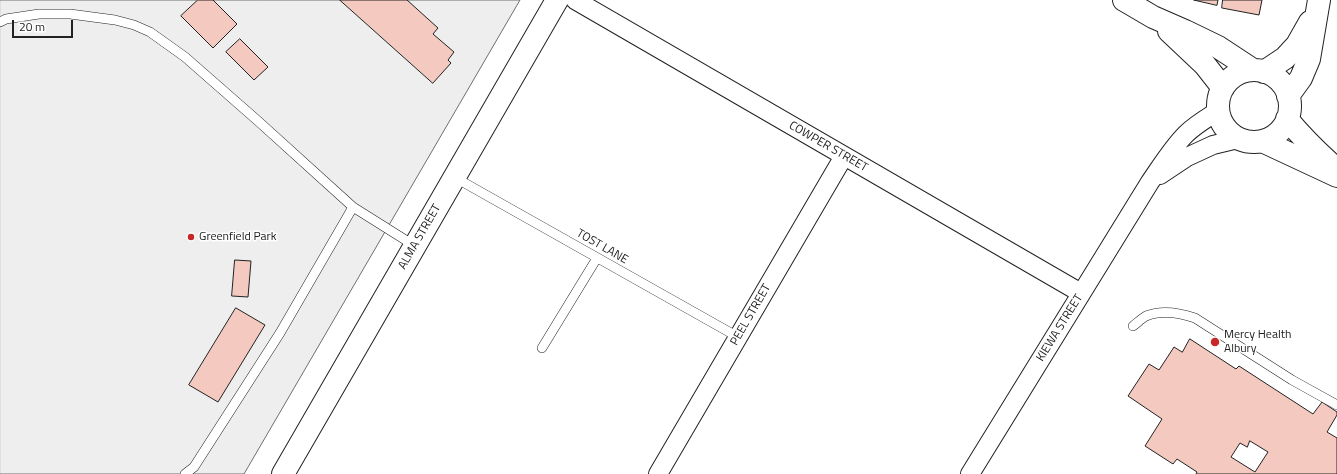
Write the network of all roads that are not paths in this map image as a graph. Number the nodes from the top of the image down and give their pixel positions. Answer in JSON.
{"nodes":[{"id":1,"x":557,"y":0,"type":"edge"},
{"id":2,"x":575,"y":0,"type":"edge"},
{"id":3,"x":1124,"y":0,"type":"edge"},
{"id":4,"x":1318,"y":4,"type":"edge"},
{"id":5,"x":1153,"y":17,"type":"junction"},
{"id":6,"x":0,"y":22,"type":"edge"},
{"id":7,"x":1258,"y":71,"type":"junction"},
{"id":8,"x":1223,"y":88,"type":"junction"},
{"id":9,"x":1288,"y":96,"type":"junction"},
{"id":10,"x":1218,"y":111,"type":"junction"},
{"id":11,"x":1287,"y":119,"type":"junction"},
{"id":12,"x":1238,"y":138,"type":"junction"},
{"id":13,"x":1262,"y":141,"type":"junction"},
{"id":14,"x":844,"y":156,"type":"junction"},
{"id":15,"x":1337,"y":169,"type":"edge"},
{"id":16,"x":454,"y":176,"type":"junction"},
{"id":17,"x":1337,"y":176,"type":"edge"},
{"id":18,"x":1150,"y":182,"type":"junction"},
{"id":19,"x":353,"y":207,"type":"junction"},
{"id":20,"x":415,"y":246,"type":"junction"},
{"id":21,"x":597,"y":258,"type":"junction"},
{"id":22,"x":1081,"y":293,"type":"junction"},
{"id":23,"x":1133,"y":326,"type":"dead end"},
{"id":24,"x":738,"y":337,"type":"junction"},
{"id":25,"x":542,"y":348,"type":"dead end"},
{"id":26,"x":1337,"y":405,"type":"edge"},
{"id":27,"x":185,"y":474,"type":"edge"},
{"id":28,"x":282,"y":474,"type":"edge"},
{"id":29,"x":658,"y":474,"type":"edge"},
{"id":30,"x":970,"y":474,"type":"edge"}],
"edges":[{"from":1,"to":16,"type":"street","name":"ALMA STREET"},
{"from":2,"to":14,"type":"street","name":"COWPER STREET"},
{"from":3,"to":5,"type":"street"},
{"from":4,"to":7,"type":"street"},
{"from":4,"to":9,"type":"street"},
{"from":5,"to":7,"type":"street"},
{"from":5,"to":8,"type":"street"},
{"from":6,"to":19,"type":"lane"},
{"from":7,"to":8,"type":"street"},
{"from":7,"to":9,"type":"street"},
{"from":8,"to":10,"type":"street"},
{"from":9,"to":11,"type":"street"},
{"from":10,"to":12,"type":"street"},
{"from":10,"to":18,"type":"street","name":"KIEWA STREET"},
{"from":11,"to":13,"type":"street"},
{"from":11,"to":15,"type":"street"},
{"from":12,"to":13,"type":"street"},
{"from":12,"to":18,"type":"street","name":"KIEWA STREET"},
{"from":13,"to":17,"type":"street"},
{"from":14,"to":22,"type":"street","name":"COWPER STREET"},
{"from":14,"to":24,"type":"street","name":"PEEL STREET"},
{"from":16,"to":20,"type":"street","name":"ALMA STREET"},
{"from":16,"to":21,"type":"lane","name":"TOST LANE"},
{"from":18,"to":22,"type":"street","name":"KIEWA STREET"},
{"from":19,"to":20,"type":"lane"},
{"from":19,"to":27,"type":"lane"},
{"from":20,"to":28,"type":"street","name":"ALMA STREET"},
{"from":21,"to":24,"type":"lane","name":"TOST LANE"},
{"from":21,"to":25,"type":"lane"},
{"from":22,"to":30,"type":"street","name":"KIEWA STREET"},
{"from":23,"to":26,"type":"lane"},
{"from":24,"to":29,"type":"street","name":"PEEL STREET"}]}
